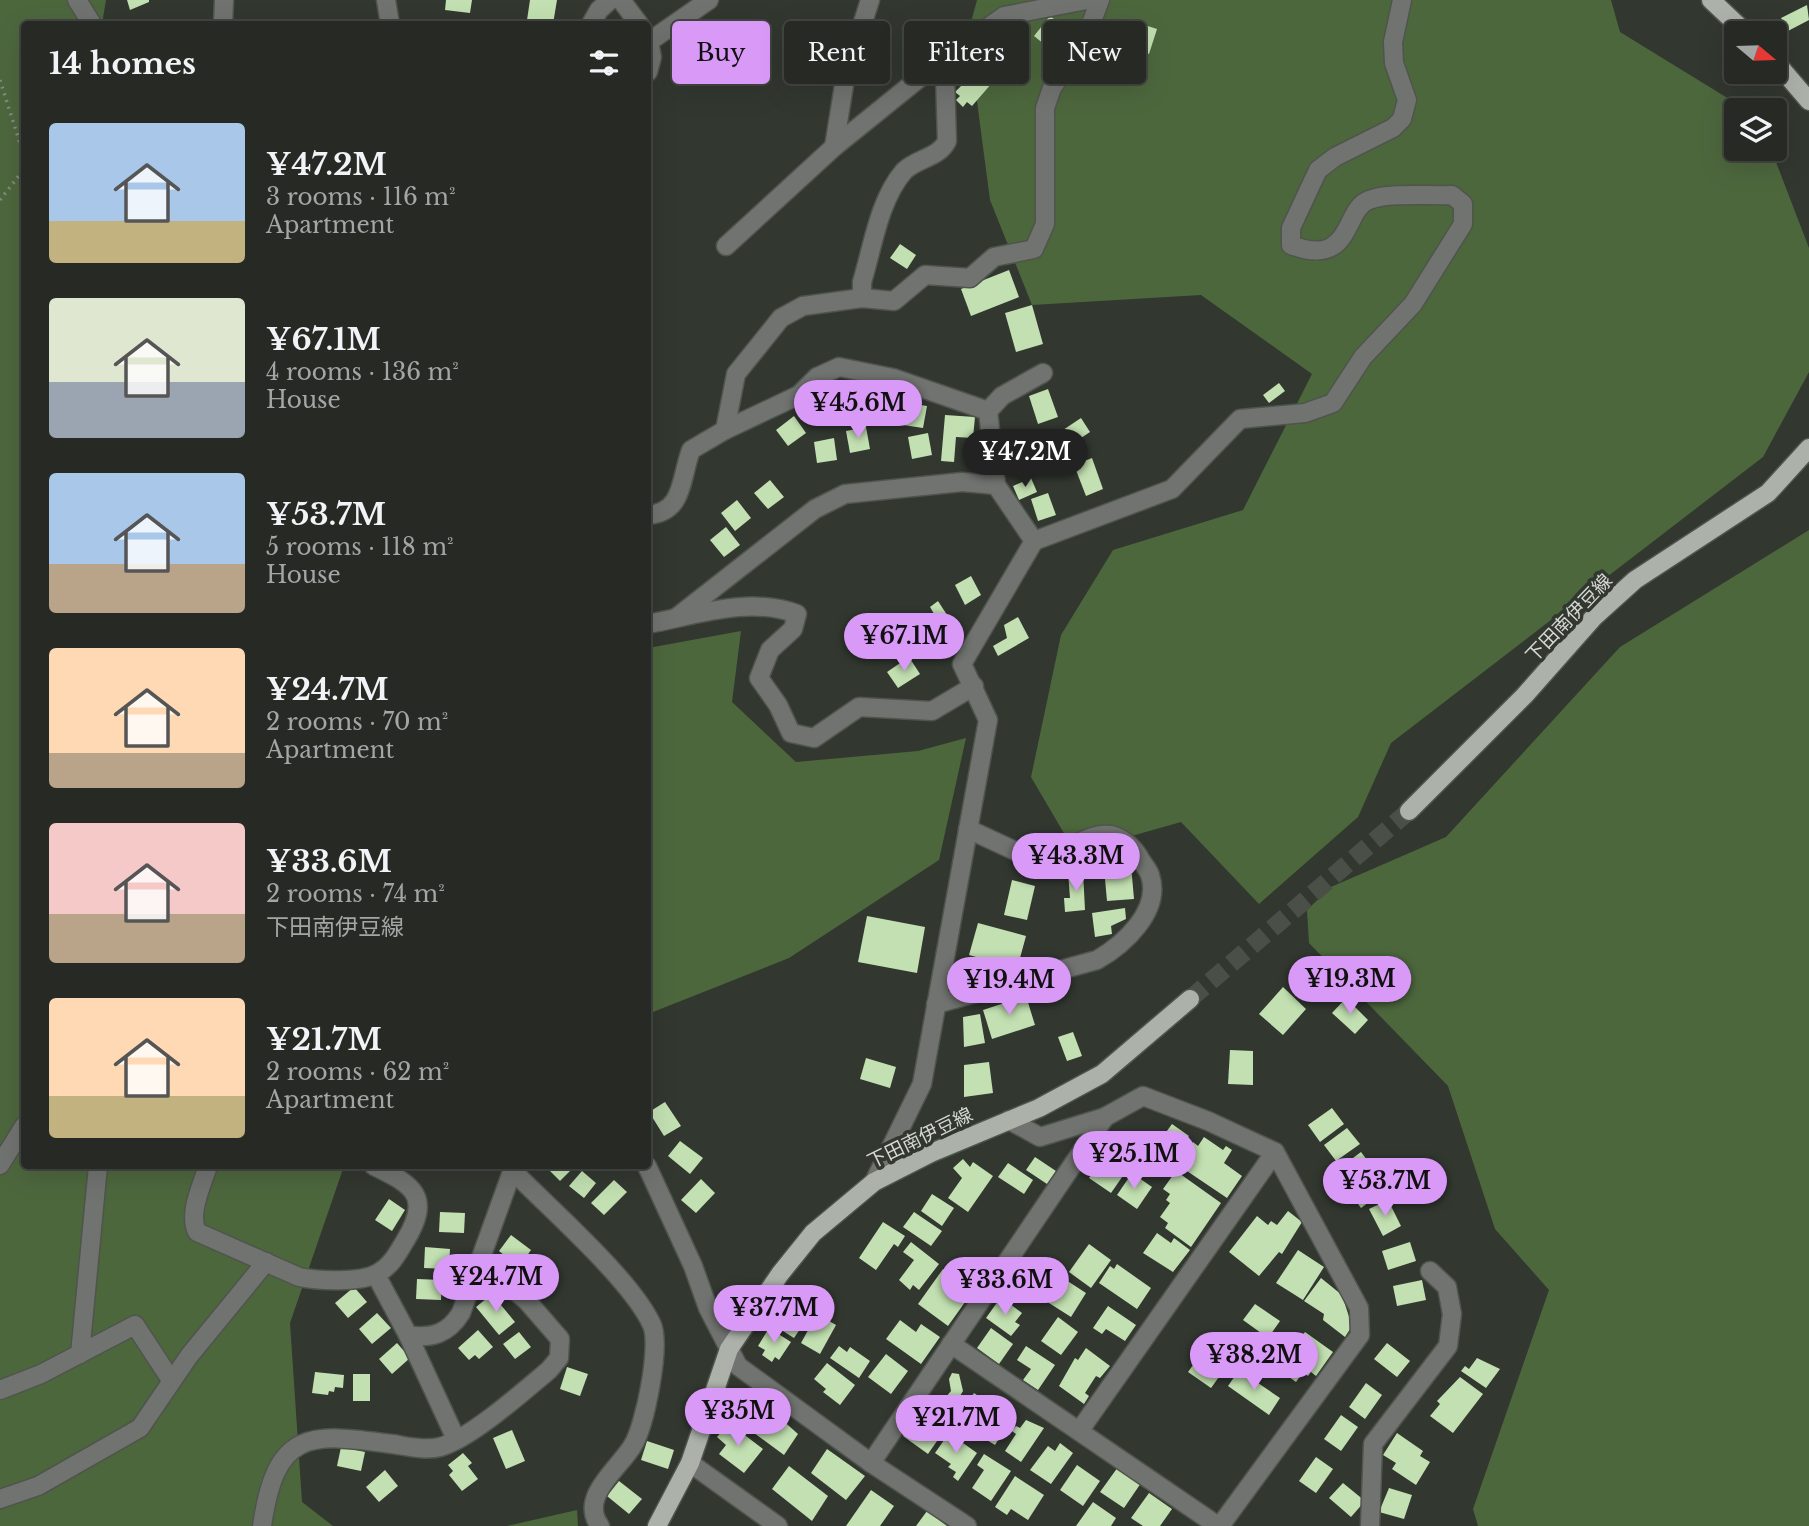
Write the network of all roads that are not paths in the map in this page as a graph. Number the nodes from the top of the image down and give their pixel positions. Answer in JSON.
{"nodes":[{"id":1,"x":77,"y":0,"type":"edge"},
{"id":2,"x":224,"y":0,"type":"edge"},
{"id":3,"x":386,"y":0,"type":"edge"},
{"id":4,"x":610,"y":0,"type":"edge"},
{"id":5,"x":621,"y":0,"type":"edge"},
{"id":6,"x":709,"y":0,"type":"edge"},
{"id":7,"x":870,"y":0,"type":"edge"},
{"id":8,"x":1087,"y":0,"type":"edge"},
{"id":9,"x":1100,"y":0,"type":"edge"},
{"id":10,"x":1402,"y":0,"type":"edge"},
{"id":11,"x":1711,"y":0,"type":"edge"},
{"id":12,"x":90,"y":21,"type":"edge"},
{"id":13,"x":223,"y":21,"type":"edge"},
{"id":14,"x":390,"y":21,"type":"edge"},
{"id":15,"x":593,"y":21,"type":"edge"},
{"id":16,"x":637,"y":21,"type":"edge"},
{"id":17,"x":997,"y":21,"type":"edge"},
{"id":18,"x":1733,"y":21,"type":"edge"},
{"id":19,"x":651,"y":38,"type":"edge"},
{"id":20,"x":1787,"y":75,"type":"edge"},
{"id":21,"x":912,"y":84,"type":"edge"},
{"id":22,"x":944,"y":84,"type":"edge"},
{"id":23,"x":1809,"y":101,"type":"edge"},
{"id":24,"x":834,"y":147,"type":"junction"},
{"id":25,"x":726,"y":246,"type":"dead end"},
{"id":26,"x":862,"y":298,"type":"junction"},
{"id":27,"x":1043,"y":373,"type":"dead end"},
{"id":28,"x":988,"y":411,"type":"junction"},
{"id":29,"x":725,"y":429,"type":"junction"},
{"id":30,"x":1809,"y":448,"type":"edge"},
{"id":31,"x":996,"y":485,"type":"junction"},
{"id":32,"x":651,"y":515,"type":"edge"},
{"id":33,"x":1034,"y":541,"type":"junction"},
{"id":34,"x":674,"y":619,"type":"junction"},
{"id":35,"x":651,"y":623,"type":"edge"},
{"id":36,"x":974,"y":686,"type":"junction"},
{"id":37,"x":1409,"y":811,"type":"tunnel mouth"},
{"id":38,"x":968,"y":829,"type":"junction"},
{"id":39,"x":1190,"y":999,"type":"tunnel mouth"},
{"id":40,"x":936,"y":1004,"type":"junction"},
{"id":41,"x":1105,"y":1116,"type":"junction"},
{"id":42,"x":1009,"y":1120,"type":"junction"},
{"id":43,"x":21,"y":1131,"type":"edge"},
{"id":44,"x":1275,"y":1152,"type":"junction"},
{"id":45,"x":0,"y":1165,"type":"edge"},
{"id":46,"x":98,"y":1169,"type":"edge"},
{"id":47,"x":207,"y":1169,"type":"edge"},
{"id":48,"x":381,"y":1169,"type":"edge"},
{"id":49,"x":513,"y":1169,"type":"edge"},
{"id":50,"x":514,"y":1169,"type":"edge"},
{"id":51,"x":648,"y":1169,"type":"edge"},
{"id":52,"x":874,"y":1182,"type":"junction"},
{"id":53,"x":480,"y":1261,"type":"junction"},
{"id":54,"x":266,"y":1262,"type":"junction"},
{"id":55,"x":1430,"y":1271,"type":"dead end"},
{"id":56,"x":376,"y":1275,"type":"junction"},
{"id":57,"x":408,"y":1335,"type":"junction"},
{"id":58,"x":951,"y":1344,"type":"junction"},
{"id":59,"x":729,"y":1349,"type":"junction"},
{"id":60,"x":80,"y":1354,"type":"junction"},
{"id":61,"x":171,"y":1380,"type":"junction"},
{"id":62,"x":0,"y":1390,"type":"edge"},
{"id":63,"x":1080,"y":1430,"type":"junction"},
{"id":64,"x":456,"y":1439,"type":"junction"},
{"id":65,"x":690,"y":1463,"type":"junction"},
{"id":66,"x":871,"y":1464,"type":"junction"},
{"id":67,"x":0,"y":1499,"type":"edge"},
{"id":68,"x":595,"y":1522,"type":"edge"},
{"id":69,"x":262,"y":1526,"type":"edge"},
{"id":70,"x":657,"y":1526,"type":"edge"},
{"id":71,"x":778,"y":1526,"type":"edge"},
{"id":72,"x":967,"y":1526,"type":"edge"},
{"id":73,"x":1219,"y":1526,"type":"edge"},
{"id":74,"x":1370,"y":1526,"type":"edge"}],
"edges":[{"from":1,"to":12,"type":"street"},
{"from":2,"to":13,"type":"street"},
{"from":3,"to":14,"type":"street"},
{"from":4,"to":15,"type":"street"},
{"from":5,"to":16,"type":"street"},
{"from":6,"to":19,"type":"street"},
{"from":7,"to":24,"type":"street"},
{"from":8,"to":17,"type":"street"},
{"from":9,"to":26,"type":"street"},
{"from":10,"to":33,"type":"street"},
{"from":11,"to":18,"type":"main road"},
{"from":20,"to":23,"type":"main road"},
{"from":21,"to":24,"type":"street"},
{"from":22,"to":26,"type":"street"},
{"from":24,"to":25,"type":"street"},
{"from":26,"to":29,"type":"street"},
{"from":27,"to":28,"type":"street"},
{"from":28,"to":29,"type":"street"},
{"from":28,"to":31,"type":"street"},
{"from":29,"to":32,"type":"street"},
{"from":30,"to":37,"type":"main road","name":"下田南伊豆線"},
{"from":31,"to":33,"type":"street"},
{"from":31,"to":34,"type":"street"},
{"from":33,"to":36,"type":"street"},
{"from":34,"to":35,"type":"street"},
{"from":34,"to":36,"type":"street"},
{"from":36,"to":38,"type":"street"},
{"from":38,"to":40,"type":"street"},
{"from":38,"to":40,"type":"street"},
{"from":39,"to":42,"type":"main road","name":"下田南伊豆線"},
{"from":40,"to":52,"type":"street"},
{"from":41,"to":42,"type":"street"},
{"from":41,"to":44,"type":"street"},
{"from":41,"to":58,"type":"street"},
{"from":42,"to":52,"type":"main road","name":"下田南伊豆線"},
{"from":43,"to":45,"type":"street"},
{"from":44,"to":63,"type":"street"},
{"from":44,"to":73,"type":"street"},
{"from":46,"to":60,"type":"street"},
{"from":47,"to":54,"type":"street"},
{"from":48,"to":56,"type":"street"},
{"from":49,"to":53,"type":"street"},
{"from":50,"to":68,"type":"street"},
{"from":51,"to":59,"type":"street"},
{"from":52,"to":59,"type":"main road","name":"下田南伊豆線"},
{"from":53,"to":57,"type":"street"},
{"from":53,"to":64,"type":"street"},
{"from":54,"to":56,"type":"street"},
{"from":54,"to":61,"type":"street"},
{"from":55,"to":74,"type":"street"},
{"from":56,"to":57,"type":"street"},
{"from":57,"to":64,"type":"street"},
{"from":58,"to":63,"type":"street"},
{"from":58,"to":66,"type":"street"},
{"from":59,"to":65,"type":"main road","name":"下田南伊豆線"},
{"from":59,"to":66,"type":"street"},
{"from":60,"to":61,"type":"street"},
{"from":60,"to":62,"type":"street"},
{"from":61,"to":67,"type":"street"},
{"from":63,"to":73,"type":"street"},
{"from":64,"to":69,"type":"street"},
{"from":65,"to":70,"type":"main road","name":"下田南伊豆線"},
{"from":65,"to":71,"type":"street"},
{"from":66,"to":72,"type":"street"}]}
